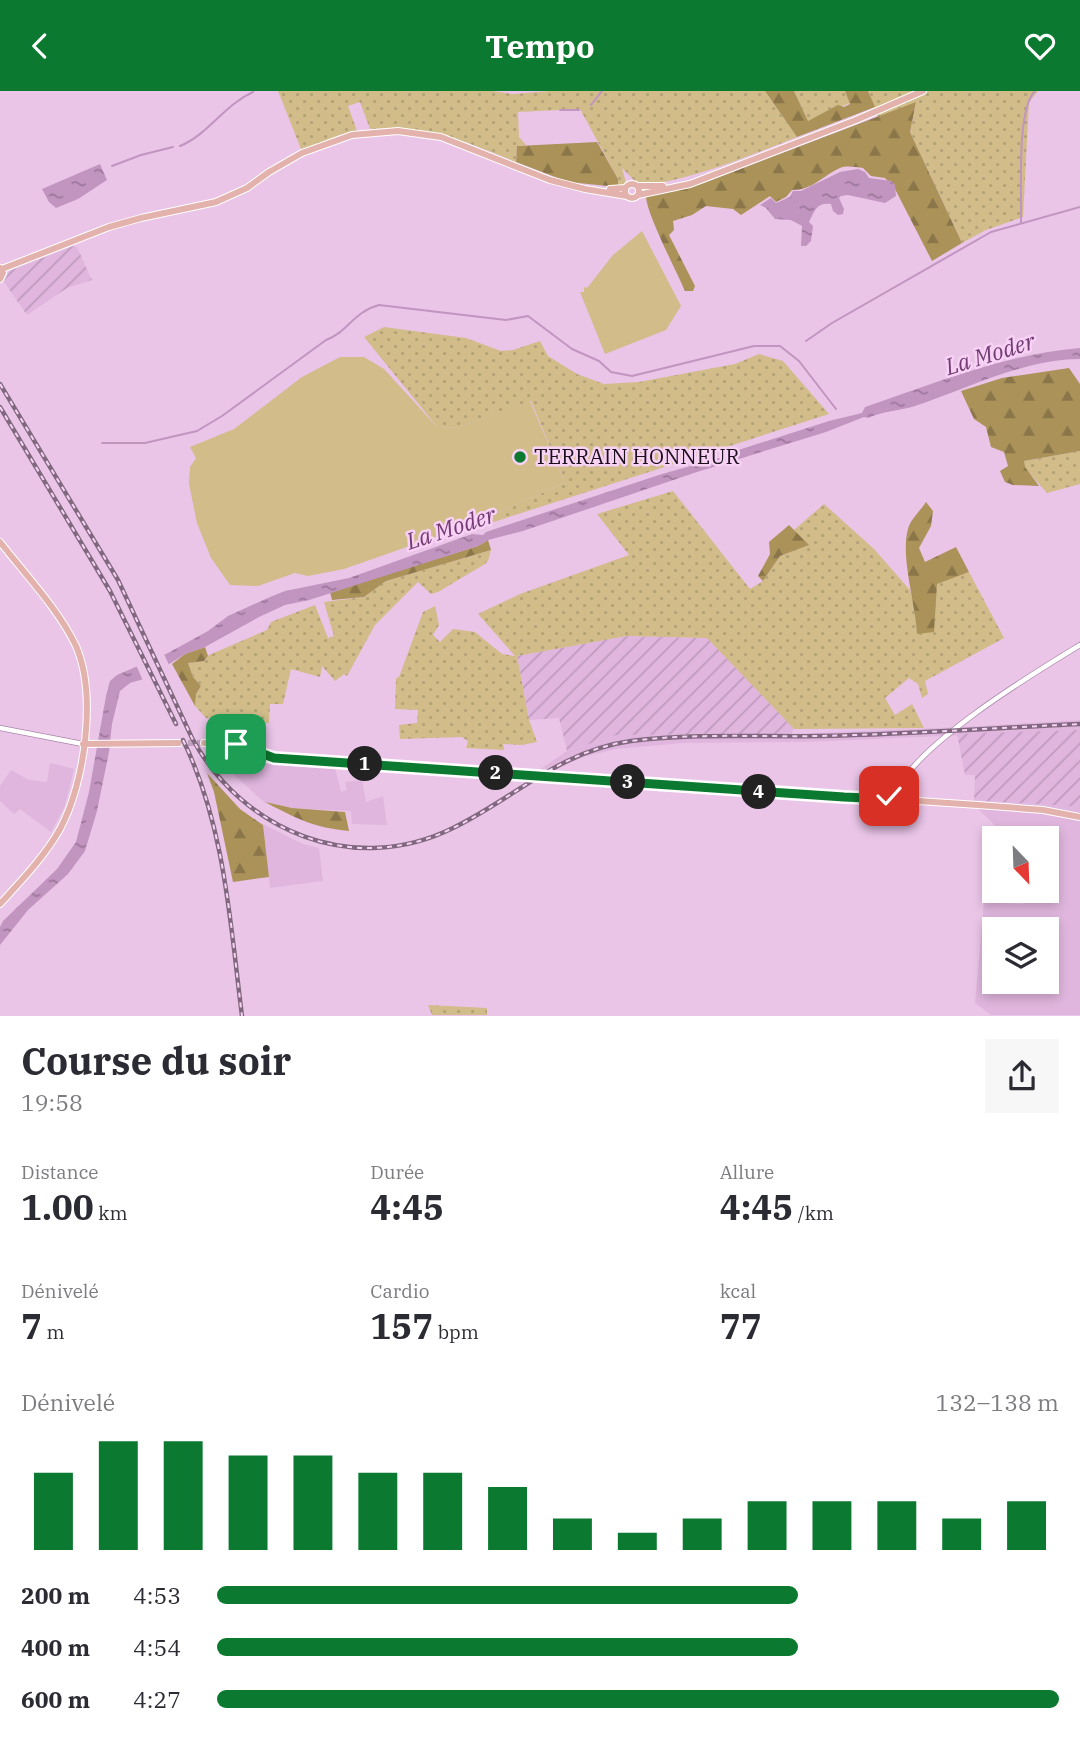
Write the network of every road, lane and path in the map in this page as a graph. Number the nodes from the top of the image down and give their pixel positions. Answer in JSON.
{"nodes":[{"id":1,"x":923,"y":91,"type":"edge"},
{"id":2,"x":719,"y":172,"type":"junction"},
{"id":3,"x":638,"y":186,"type":"junction"},
{"id":4,"x":626,"y":192,"type":"junction"},
{"id":5,"x":638,"y":195,"type":"junction"},
{"id":6,"x":1,"y":269,"type":"edge"},
{"id":7,"x":0,"y":279,"type":"edge"},
{"id":8,"x":0,"y":542,"type":"edge"},
{"id":9,"x":1080,"y":645,"type":"edge"},
{"id":10,"x":0,"y":728,"type":"edge"},
{"id":11,"x":179,"y":743,"type":"tunnel mouth"},
{"id":12,"x":204,"y":743,"type":"tunnel mouth"},
{"id":13,"x":83,"y":744,"type":"junction"},
{"id":14,"x":891,"y":799,"type":"junction"},
{"id":15,"x":1080,"y":817,"type":"edge"},
{"id":16,"x":0,"y":904,"type":"edge"}],
"edges":[{"from":1,"to":2,"type":"main road"},
{"from":2,"to":3,"type":"main road"},
{"from":2,"to":5,"type":"main road"},
{"from":3,"to":4,"type":"main road"},
{"from":3,"to":5,"type":"main road"},
{"from":4,"to":5,"type":"main road"},
{"from":4,"to":6,"type":"main road"},
{"from":6,"to":7,"type":"main road"},
{"from":8,"to":13,"type":"main road"},
{"from":9,"to":14,"type":"street"},
{"from":10,"to":13,"type":"street"},
{"from":11,"to":13,"type":"main road"},
{"from":12,"to":14,"type":"main road"},
{"from":13,"to":16,"type":"main road"},
{"from":14,"to":15,"type":"main road"}]}
